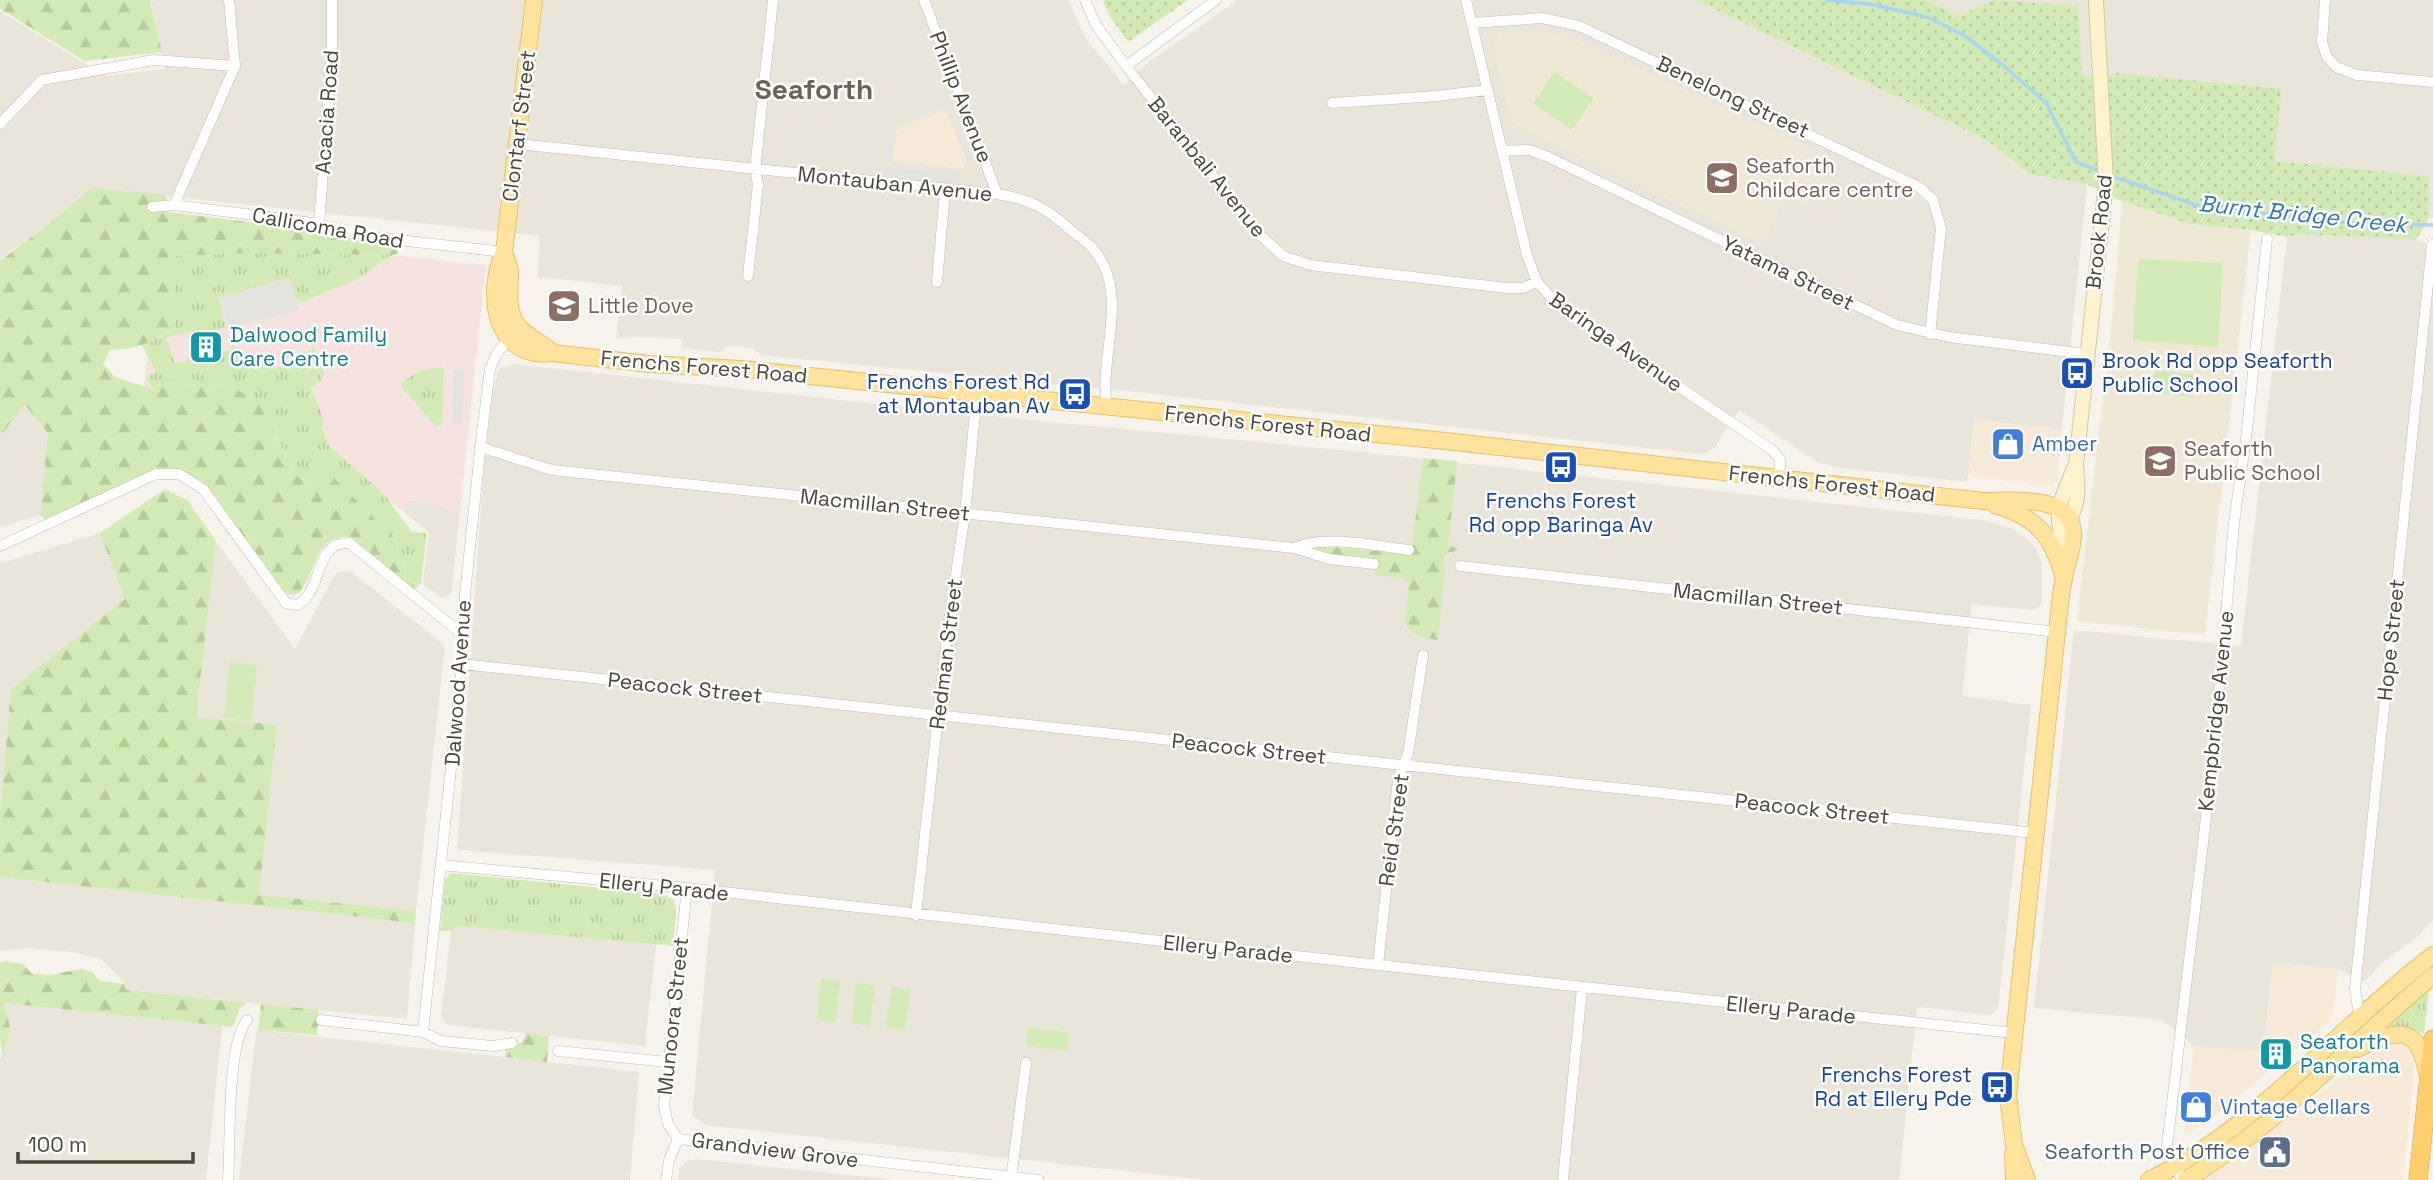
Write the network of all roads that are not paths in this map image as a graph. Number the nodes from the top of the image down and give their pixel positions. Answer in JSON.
{"nodes":[{"id":1,"x":229,"y":0,"type":"edge"},
{"id":2,"x":332,"y":0,"type":"edge"},
{"id":3,"x":534,"y":0,"type":"edge"},
{"id":4,"x":773,"y":0,"type":"edge"},
{"id":5,"x":924,"y":0,"type":"edge"},
{"id":6,"x":1086,"y":0,"type":"edge"},
{"id":7,"x":1216,"y":0,"type":"edge"},
{"id":8,"x":1466,"y":0,"type":"edge"},
{"id":9,"x":2096,"y":0,"type":"edge"},
{"id":10,"x":2325,"y":0,"type":"edge"},
{"id":11,"x":1472,"y":23,"type":"junction"},
{"id":12,"x":235,"y":66,"type":"junction"},
{"id":13,"x":1126,"y":66,"type":"junction"},
{"id":14,"x":2433,"y":82,"type":"edge"},
{"id":15,"x":1487,"y":90,"type":"junction"},
{"id":16,"x":1332,"y":103,"type":"dead end"},
{"id":17,"x":0,"y":124,"type":"edge"},
{"id":18,"x":518,"y":144,"type":"junction"},
{"id":19,"x":1503,"y":151,"type":"junction"},
{"id":20,"x":755,"y":170,"type":"junction"},
{"id":21,"x":945,"y":190,"type":"junction"},
{"id":22,"x":997,"y":194,"type":"junction"},
{"id":23,"x":173,"y":205,"type":"junction"},
{"id":24,"x":152,"y":207,"type":"dead end"},
{"id":25,"x":319,"y":224,"type":"junction"},
{"id":26,"x":2267,"y":239,"type":"dead end"},
{"id":27,"x":2432,"y":245,"type":"edge"},
{"id":28,"x":504,"y":252,"type":"junction"},
{"id":29,"x":748,"y":276,"type":"dead end"},
{"id":30,"x":937,"y":282,"type":"dead end"},
{"id":31,"x":1537,"y":282,"type":"junction"},
{"id":32,"x":514,"y":333,"type":"junction"},
{"id":33,"x":1930,"y":334,"type":"junction"},
{"id":34,"x":2086,"y":354,"type":"junction"},
{"id":35,"x":977,"y":394,"type":"junction"},
{"id":36,"x":1107,"y":407,"type":"junction"},
{"id":37,"x":480,"y":447,"type":"junction"},
{"id":38,"x":1780,"y":478,"type":"junction"},
{"id":39,"x":1983,"y":501,"type":"junction"},
{"id":40,"x":965,"y":513,"type":"junction"},
{"id":41,"x":2062,"y":517,"type":"junction"},
{"id":42,"x":2034,"y":522,"type":"junction"},
{"id":43,"x":0,"y":546,"type":"edge"},
{"id":44,"x":1294,"y":548,"type":"junction"},
{"id":45,"x":1409,"y":550,"type":"dead end"},
{"id":46,"x":2058,"y":557,"type":"junction"},
{"id":47,"x":1374,"y":564,"type":"dead end"},
{"id":48,"x":1460,"y":566,"type":"dead end"},
{"id":49,"x":2064,"y":577,"type":"junction"},
{"id":50,"x":2057,"y":632,"type":"junction"},
{"id":51,"x":463,"y":635,"type":"junction"},
{"id":52,"x":1423,"y":655,"type":"dead end"},
{"id":53,"x":462,"y":664,"type":"junction"},
{"id":54,"x":938,"y":715,"type":"junction"},
{"id":55,"x":1403,"y":765,"type":"junction"},
{"id":56,"x":2035,"y":834,"type":"junction"},
{"id":57,"x":441,"y":865,"type":"junction"},
{"id":58,"x":687,"y":888,"type":"junction"},
{"id":59,"x":916,"y":915,"type":"junction"},
{"id":60,"x":2433,"y":956,"type":"edge"},
{"id":61,"x":1378,"y":965,"type":"junction"},
{"id":62,"x":2433,"y":976,"type":"edge"},
{"id":63,"x":1582,"y":988,"type":"junction"},
{"id":64,"x":2359,"y":1018,"type":"junction"},
{"id":65,"x":247,"y":1020,"type":"dead end"},
{"id":66,"x":321,"y":1020,"type":"dead end"},
{"id":67,"x":423,"y":1032,"type":"junction"},
{"id":68,"x":2014,"y":1033,"type":"junction"},
{"id":69,"x":2365,"y":1034,"type":"junction"},
{"id":70,"x":2433,"y":1039,"type":"edge"},
{"id":71,"x":512,"y":1043,"type":"dead end"},
{"id":72,"x":558,"y":1051,"type":"dead end"},
{"id":73,"x":2343,"y":1055,"type":"junction"},
{"id":74,"x":668,"y":1062,"type":"junction"},
{"id":75,"x":1026,"y":1063,"type":"dead end"},
{"id":76,"x":2428,"y":1078,"type":"junction"},
{"id":77,"x":678,"y":1139,"type":"junction"},
{"id":78,"x":2017,"y":1149,"type":"junction"},
{"id":79,"x":2181,"y":1175,"type":"edge"},
{"id":80,"x":1011,"y":1179,"type":"edge"},
{"id":81,"x":228,"y":1180,"type":"edge"},
{"id":82,"x":666,"y":1180,"type":"edge"},
{"id":83,"x":1039,"y":1180,"type":"edge"},
{"id":84,"x":1563,"y":1180,"type":"edge"},
{"id":85,"x":2014,"y":1180,"type":"edge"},
{"id":86,"x":2027,"y":1180,"type":"edge"},
{"id":87,"x":2038,"y":1180,"type":"edge"},
{"id":88,"x":2149,"y":1180,"type":"edge"},
{"id":89,"x":2418,"y":1180,"type":"edge"}],
"edges":[{"from":1,"to":12,"type":"street"},
{"from":2,"to":25,"type":"street","name":"Acacia Road"},
{"from":3,"to":18,"type":"main road","name":"Clontarf Street"},
{"from":4,"to":20,"type":"street"},
{"from":5,"to":22,"type":"street","name":"Phillip Avenue"},
{"from":6,"to":13,"type":"street","name":"Baranbali Avenue"},
{"from":7,"to":13,"type":"street"},
{"from":8,"to":11,"type":"street","name":"Baringa Avenue"},
{"from":9,"to":34,"type":"street","name":"Brook Road"},
{"from":10,"to":14,"type":"street"},
{"from":11,"to":15,"type":"street","name":"Baringa Avenue"},
{"from":11,"to":33,"type":"street","name":"Benelong Street"},
{"from":12,"to":17,"type":"street"},
{"from":12,"to":23,"type":"street"},
{"from":13,"to":31,"type":"street","name":"Baranbali Avenue"},
{"from":15,"to":16,"type":"street"},
{"from":15,"to":19,"type":"street","name":"Baringa Avenue"},
{"from":18,"to":20,"type":"street","name":"Montauban Avenue"},
{"from":18,"to":28,"type":"main road","name":"Clontarf Street"},
{"from":19,"to":31,"type":"street","name":"Baringa Avenue"},
{"from":19,"to":33,"type":"street","name":"Yatama Street"},
{"from":20,"to":21,"type":"street","name":"Montauban Avenue"},
{"from":20,"to":29,"type":"street"},
{"from":21,"to":22,"type":"street","name":"Montauban Avenue"},
{"from":21,"to":30,"type":"street"},
{"from":22,"to":36,"type":"street","name":"Montauban Avenue"},
{"from":23,"to":24,"type":"street","name":"Callicoma Road"},
{"from":23,"to":25,"type":"street","name":"Callicoma Road"},
{"from":25,"to":28,"type":"street","name":"Callicoma Road"},
{"from":26,"to":79,"type":"street","name":"Kempbridge Avenue"},
{"from":27,"to":64,"type":"street","name":"Hope Street"},
{"from":28,"to":32,"type":"main road","name":"Clontarf Street"},
{"from":31,"to":38,"type":"street","name":"Baringa Avenue"},
{"from":32,"to":35,"type":"main road","name":"Frenchs Forest Road"},
{"from":32,"to":37,"type":"street","name":"Dalwood Avenue"},
{"from":33,"to":34,"type":"street","name":"Yatama Street"},
{"from":34,"to":41,"type":"street","name":"Brook Road"},
{"from":35,"to":36,"type":"main road","name":"Frenchs Forest Road"},
{"from":35,"to":40,"type":"street","name":"Redman Street"},
{"from":36,"to":38,"type":"main road","name":"Frenchs Forest Road"},
{"from":37,"to":40,"type":"street","name":"Macmillan Street"},
{"from":37,"to":51,"type":"street","name":"Dalwood Avenue"},
{"from":38,"to":39,"type":"main road","name":"Frenchs Forest Road"},
{"from":39,"to":41,"type":"main road","name":"Frenchs Forest Road"},
{"from":39,"to":42,"type":"main road","name":"Frenchs Forest Road"},
{"from":40,"to":44,"type":"street","name":"Macmillan Street"},
{"from":40,"to":54,"type":"street","name":"Redman Street"},
{"from":41,"to":42,"type":"main road"},
{"from":41,"to":46,"type":"street","name":"Brook Road"},
{"from":41,"to":49,"type":"main road","name":"Frenchs Forest Road"},
{"from":42,"to":46,"type":"main road","name":"Frenchs Forest Road"},
{"from":43,"to":51,"type":"street"},
{"from":44,"to":45,"type":"street","name":"Macmillan Street"},
{"from":44,"to":47,"type":"street","name":"Macmillan Street"},
{"from":46,"to":49,"type":"main road","name":"Frenchs Forest Road"},
{"from":48,"to":50,"type":"street","name":"Macmillan Street"},
{"from":49,"to":50,"type":"main road","name":"Frenchs Forest Road"},
{"from":50,"to":56,"type":"main road","name":"Frenchs Forest Road"},
{"from":51,"to":53,"type":"street","name":"Dalwood Avenue"},
{"from":52,"to":55,"type":"street","name":"Reid Street"},
{"from":53,"to":54,"type":"street","name":"Peacock Street"},
{"from":53,"to":57,"type":"street","name":"Dalwood Avenue"},
{"from":54,"to":55,"type":"street","name":"Peacock Street"},
{"from":54,"to":59,"type":"street","name":"Redman Street"},
{"from":55,"to":56,"type":"street","name":"Peacock Street"},
{"from":55,"to":61,"type":"street","name":"Reid Street"},
{"from":56,"to":68,"type":"main road","name":"Frenchs Forest Road"},
{"from":57,"to":58,"type":"street","name":"Ellery Parade"},
{"from":57,"to":67,"type":"street","name":"Dalwood Avenue"},
{"from":58,"to":59,"type":"street","name":"Ellery Parade"},
{"from":58,"to":74,"type":"street","name":"Munoora Street"},
{"from":59,"to":61,"type":"street","name":"Ellery Parade"},
{"from":60,"to":64,"type":"main road"},
{"from":61,"to":63,"type":"street","name":"Ellery Parade"},
{"from":62,"to":69,"type":"main road"},
{"from":63,"to":68,"type":"street","name":"Ellery Parade"},
{"from":63,"to":84,"type":"street"},
{"from":64,"to":69,"type":"street","name":"Hope Street"},
{"from":64,"to":79,"type":"main road"},
{"from":65,"to":81,"type":"street"},
{"from":66,"to":67,"type":"street"},
{"from":67,"to":71,"type":"street"},
{"from":68,"to":78,"type":"main road","name":"Frenchs Forest Road"},
{"from":69,"to":73,"type":"main road"},
{"from":70,"to":76,"type":"highway"},
{"from":72,"to":74,"type":"street"},
{"from":73,"to":76,"type":"main road"},
{"from":73,"to":79,"type":"main road"},
{"from":74,"to":77,"type":"street","name":"Munoora Street"},
{"from":75,"to":80,"type":"street"},
{"from":76,"to":89,"type":"highway"},
{"from":77,"to":80,"type":"street","name":"Grandview Grove"},
{"from":77,"to":82,"type":"street"},
{"from":78,"to":85,"type":"main road","name":"Frenchs Forest Road"},
{"from":78,"to":86,"type":"main road","name":"Frenchs Forest Road"},
{"from":78,"to":87,"type":"main road"},
{"from":79,"to":88,"type":"main road"},
{"from":80,"to":83,"type":"street","name":"Grandview Grove"}]}
